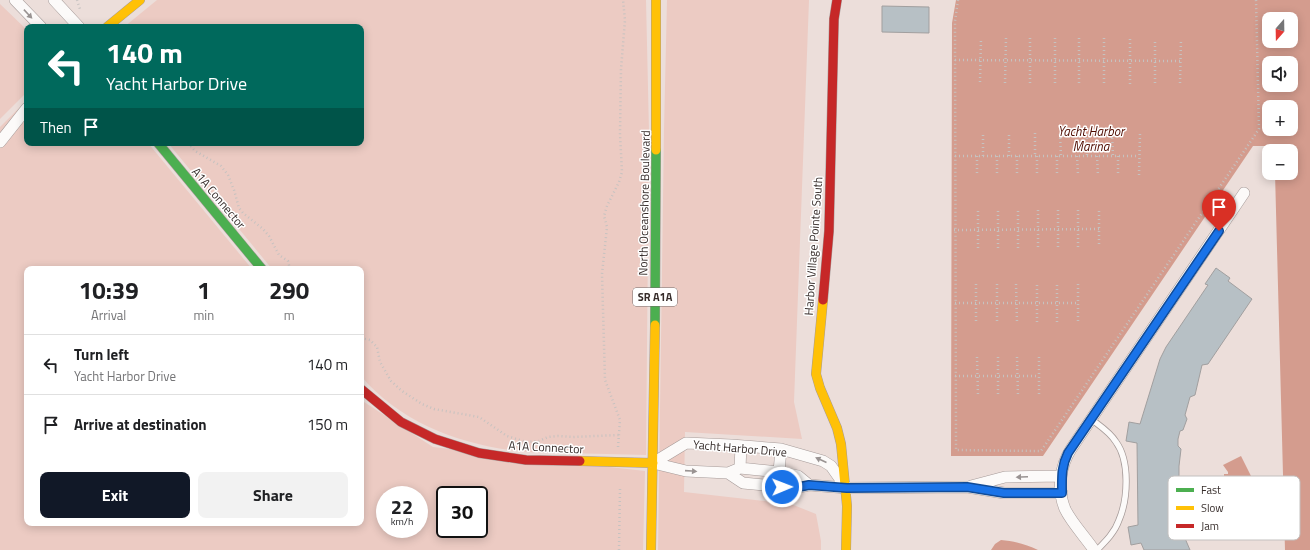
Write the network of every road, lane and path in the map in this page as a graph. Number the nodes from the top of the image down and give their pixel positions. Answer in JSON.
{"nodes":[{"id":1,"x":15,"y":0,"type":"edge"},
{"id":2,"x":54,"y":0,"type":"edge"},
{"id":3,"x":140,"y":0,"type":"edge"},
{"id":4,"x":623,"y":0,"type":"edge"},
{"id":5,"x":656,"y":0,"type":"edge"},
{"id":6,"x":837,"y":0,"type":"edge"},
{"id":7,"x":958,"y":0,"type":"edge"},
{"id":8,"x":1256,"y":0,"type":"edge"},
{"id":9,"x":38,"y":24,"type":"edge"},
{"id":10,"x":76,"y":24,"type":"edge"},
{"id":11,"x":111,"y":24,"type":"edge"},
{"id":12,"x":981,"y":38,"type":"dead end"},
{"id":13,"x":1006,"y":38,"type":"dead end"},
{"id":14,"x":1030,"y":38,"type":"dead end"},
{"id":15,"x":1055,"y":38,"type":"dead end"},
{"id":16,"x":1079,"y":38,"type":"dead end"},
{"id":17,"x":1104,"y":38,"type":"dead end"},
{"id":18,"x":1130,"y":38,"type":"dead end"},
{"id":19,"x":1155,"y":39,"type":"dead end"},
{"id":20,"x":1181,"y":39,"type":"dead end"},
{"id":21,"x":955,"y":60,"type":"junction"},
{"id":22,"x":981,"y":60,"type":"junction"},
{"id":23,"x":1005,"y":60,"type":"junction"},
{"id":24,"x":1030,"y":60,"type":"junction"},
{"id":25,"x":1055,"y":61,"type":"junction"},
{"id":26,"x":1079,"y":61,"type":"junction"},
{"id":27,"x":1104,"y":61,"type":"junction"},
{"id":28,"x":1130,"y":61,"type":"junction"},
{"id":29,"x":1155,"y":61,"type":"junction"},
{"id":30,"x":1180,"y":61,"type":"junction"},
{"id":31,"x":980,"y":82,"type":"dead end"},
{"id":32,"x":1005,"y":83,"type":"dead end"},
{"id":33,"x":1030,"y":83,"type":"dead end"},
{"id":34,"x":1054,"y":83,"type":"dead end"},
{"id":35,"x":1079,"y":83,"type":"dead end"},
{"id":36,"x":1104,"y":83,"type":"dead end"},
{"id":37,"x":1155,"y":83,"type":"dead end"},
{"id":38,"x":1130,"y":84,"type":"dead end"},
{"id":39,"x":1180,"y":84,"type":"dead end"},
{"id":40,"x":24,"y":112,"type":"edge"},
{"id":41,"x":983,"y":133,"type":"dead end"},
{"id":42,"x":1009,"y":133,"type":"dead end"},
{"id":43,"x":1035,"y":133,"type":"dead end"},
{"id":44,"x":1060,"y":134,"type":"dead end"},
{"id":45,"x":1087,"y":134,"type":"dead end"},
{"id":46,"x":1112,"y":134,"type":"dead end"},
{"id":47,"x":1140,"y":134,"type":"dead end"},
{"id":48,"x":0,"y":142,"type":"edge"},
{"id":49,"x":160,"y":146,"type":"edge"},
{"id":50,"x":191,"y":146,"type":"edge"},
{"id":51,"x":955,"y":156,"type":"junction"},
{"id":52,"x":977,"y":156,"type":"junction"},
{"id":53,"x":983,"y":156,"type":"junction"},
{"id":54,"x":997,"y":156,"type":"junction"},
{"id":55,"x":1009,"y":156,"type":"junction"},
{"id":56,"x":1017,"y":156,"type":"junction"},
{"id":57,"x":1036,"y":156,"type":"junction"},
{"id":58,"x":1057,"y":156,"type":"junction"},
{"id":59,"x":1061,"y":156,"type":"junction"},
{"id":60,"x":1077,"y":156,"type":"junction"},
{"id":61,"x":1087,"y":156,"type":"junction"},
{"id":62,"x":1097,"y":156,"type":"junction"},
{"id":63,"x":1112,"y":156,"type":"junction"},
{"id":64,"x":1118,"y":156,"type":"junction"},
{"id":65,"x":1139,"y":156,"type":"junction"},
{"id":66,"x":977,"y":175,"type":"dead end"},
{"id":67,"x":997,"y":175,"type":"dead end"},
{"id":68,"x":1017,"y":175,"type":"dead end"},
{"id":69,"x":1037,"y":175,"type":"dead end"},
{"id":70,"x":1057,"y":175,"type":"dead end"},
{"id":71,"x":1078,"y":175,"type":"dead end"},
{"id":72,"x":1118,"y":175,"type":"dead end"},
{"id":73,"x":1139,"y":175,"type":"dead end"},
{"id":74,"x":1098,"y":176,"type":"dead end"},
{"id":75,"x":1244,"y":193,"type":"dead end"},
{"id":76,"x":978,"y":210,"type":"dead end"},
{"id":77,"x":998,"y":210,"type":"dead end"},
{"id":78,"x":1018,"y":210,"type":"dead end"},
{"id":79,"x":1038,"y":210,"type":"dead end"},
{"id":80,"x":1058,"y":210,"type":"dead end"},
{"id":81,"x":1078,"y":210,"type":"dead end"},
{"id":82,"x":1099,"y":211,"type":"dead end"},
{"id":83,"x":978,"y":229,"type":"junction"},
{"id":84,"x":998,"y":229,"type":"junction"},
{"id":85,"x":1018,"y":229,"type":"junction"},
{"id":86,"x":1038,"y":229,"type":"junction"},
{"id":87,"x":1058,"y":229,"type":"junction"},
{"id":88,"x":1078,"y":229,"type":"junction"},
{"id":89,"x":1099,"y":229,"type":"junction"},
{"id":90,"x":954,"y":230,"type":"junction"},
{"id":91,"x":1058,"y":247,"type":"dead end"},
{"id":92,"x":1099,"y":247,"type":"dead end"},
{"id":93,"x":978,"y":248,"type":"dead end"},
{"id":94,"x":998,"y":248,"type":"dead end"},
{"id":95,"x":1018,"y":248,"type":"dead end"},
{"id":96,"x":1038,"y":248,"type":"dead end"},
{"id":97,"x":1078,"y":248,"type":"dead end"},
{"id":98,"x":260,"y":266,"type":"edge"},
{"id":99,"x":289,"y":266,"type":"edge"},
{"id":100,"x":976,"y":284,"type":"dead end"},
{"id":101,"x":997,"y":284,"type":"dead end"},
{"id":102,"x":1016,"y":284,"type":"dead end"},
{"id":103,"x":1057,"y":284,"type":"dead end"},
{"id":104,"x":1078,"y":284,"type":"dead end"},
{"id":105,"x":1037,"y":285,"type":"dead end"},
{"id":106,"x":955,"y":303,"type":"junction"},
{"id":107,"x":976,"y":303,"type":"junction"},
{"id":108,"x":997,"y":303,"type":"junction"},
{"id":109,"x":1016,"y":303,"type":"junction"},
{"id":110,"x":1037,"y":303,"type":"junction"},
{"id":111,"x":1057,"y":303,"type":"junction"},
{"id":112,"x":1078,"y":303,"type":"junction"},
{"id":113,"x":976,"y":321,"type":"dead end"},
{"id":114,"x":997,"y":321,"type":"dead end"},
{"id":115,"x":1016,"y":322,"type":"dead end"},
{"id":116,"x":1037,"y":322,"type":"dead end"},
{"id":117,"x":1057,"y":322,"type":"dead end"},
{"id":118,"x":1078,"y":322,"type":"dead end"},
{"id":119,"x":364,"y":339,"type":"edge"},
{"id":120,"x":977,"y":357,"type":"dead end"},
{"id":121,"x":998,"y":357,"type":"dead end"},
{"id":122,"x":1017,"y":357,"type":"dead end"},
{"id":123,"x":1038,"y":357,"type":"dead end"},
{"id":124,"x":955,"y":376,"type":"junction"},
{"id":125,"x":977,"y":376,"type":"junction"},
{"id":126,"x":998,"y":376,"type":"junction"},
{"id":127,"x":1018,"y":376,"type":"junction"},
{"id":128,"x":1039,"y":376,"type":"junction"},
{"id":129,"x":364,"y":391,"type":"edge"},
{"id":130,"x":998,"y":394,"type":"dead end"},
{"id":131,"x":978,"y":395,"type":"dead end"},
{"id":132,"x":1018,"y":395,"type":"dead end"},
{"id":133,"x":1039,"y":395,"type":"dead end"},
{"id":134,"x":1091,"y":419,"type":"junction"},
{"id":135,"x":619,"y":435,"type":"junction"},
{"id":136,"x":741,"y":446,"type":"junction"},
{"id":137,"x":618,"y":447,"type":"dead end"},
{"id":138,"x":781,"y":449,"type":"junction"},
{"id":139,"x":653,"y":463,"type":"junction"},
{"id":140,"x":740,"y":468,"type":"junction"},
{"id":141,"x":779,"y":472,"type":"junction"},
{"id":142,"x":728,"y":473,"type":"junction"},
{"id":143,"x":1062,"y":476,"type":"junction"},
{"id":144,"x":809,"y":485,"type":"junction"},
{"id":145,"x":967,"y":487,"type":"junction"},
{"id":146,"x":847,"y":488,"type":"junction"},
{"id":147,"x":620,"y":489,"type":"dead end"},
{"id":148,"x":1062,"y":493,"type":"junction"},
{"id":149,"x":619,"y":550,"type":"edge"},
{"id":150,"x":651,"y":550,"type":"edge"},
{"id":151,"x":846,"y":550,"type":"edge"},
{"id":152,"x":1096,"y":550,"type":"edge"}],
"edges":[{"from":1,"to":9,"type":"street","one_way":true},
{"from":2,"to":10,"type":"street"},
{"from":3,"to":11,"type":"main road"},
{"from":4,"to":135,"type":"path"},
{"from":5,"to":139,"type":"main road","name":"North Oceanshore Boulevard","number":"SR A1A"},
{"from":6,"to":146,"type":"main road","name":"Harbor Village Pointe South"},
{"from":7,"to":21,"type":"path"},
{"from":8,"to":124,"type":"path"},
{"from":12,"to":22,"type":"path"},
{"from":13,"to":23,"type":"path"},
{"from":14,"to":24,"type":"path"},
{"from":15,"to":25,"type":"path"},
{"from":16,"to":26,"type":"path"},
{"from":17,"to":27,"type":"path"},
{"from":18,"to":28,"type":"path"},
{"from":19,"to":29,"type":"path"},
{"from":20,"to":30,"type":"path"},
{"from":21,"to":22,"type":"path"},
{"from":21,"to":51,"type":"path"},
{"from":22,"to":23,"type":"path"},
{"from":22,"to":31,"type":"path"},
{"from":23,"to":24,"type":"path"},
{"from":23,"to":32,"type":"path"},
{"from":24,"to":25,"type":"path"},
{"from":24,"to":33,"type":"path"},
{"from":25,"to":26,"type":"path"},
{"from":25,"to":34,"type":"path"},
{"from":26,"to":27,"type":"path"},
{"from":26,"to":35,"type":"path"},
{"from":27,"to":28,"type":"path"},
{"from":27,"to":36,"type":"path"},
{"from":28,"to":29,"type":"path"},
{"from":28,"to":38,"type":"path"},
{"from":29,"to":30,"type":"path"},
{"from":29,"to":37,"type":"path"},
{"from":30,"to":39,"type":"path"},
{"from":40,"to":48,"type":"street"},
{"from":41,"to":53,"type":"path"},
{"from":42,"to":55,"type":"path"},
{"from":43,"to":57,"type":"path"},
{"from":44,"to":59,"type":"path"},
{"from":45,"to":61,"type":"path"},
{"from":46,"to":63,"type":"path"},
{"from":47,"to":65,"type":"path"},
{"from":49,"to":98,"type":"main road","name":"A1A Connector"},
{"from":50,"to":99,"type":"path"},
{"from":51,"to":52,"type":"path"},
{"from":51,"to":90,"type":"path"},
{"from":52,"to":53,"type":"path"},
{"from":52,"to":66,"type":"path"},
{"from":53,"to":54,"type":"path"},
{"from":54,"to":55,"type":"path"},
{"from":54,"to":67,"type":"path"},
{"from":55,"to":56,"type":"path"},
{"from":56,"to":57,"type":"path"},
{"from":56,"to":68,"type":"path"},
{"from":57,"to":58,"type":"path"},
{"from":57,"to":69,"type":"path"},
{"from":58,"to":59,"type":"path"},
{"from":58,"to":70,"type":"path"},
{"from":59,"to":60,"type":"path"},
{"from":60,"to":61,"type":"path"},
{"from":60,"to":71,"type":"path"},
{"from":61,"to":62,"type":"path"},
{"from":62,"to":63,"type":"path"},
{"from":62,"to":74,"type":"path"},
{"from":63,"to":64,"type":"path"},
{"from":64,"to":65,"type":"path"},
{"from":64,"to":72,"type":"path"},
{"from":65,"to":73,"type":"path"},
{"from":75,"to":134,"type":"street"},
{"from":76,"to":83,"type":"path"},
{"from":77,"to":84,"type":"path"},
{"from":78,"to":85,"type":"path"},
{"from":79,"to":86,"type":"path"},
{"from":80,"to":87,"type":"path"},
{"from":81,"to":88,"type":"path"},
{"from":82,"to":89,"type":"path"},
{"from":83,"to":84,"type":"path"},
{"from":83,"to":90,"type":"path"},
{"from":83,"to":93,"type":"path"},
{"from":84,"to":85,"type":"path"},
{"from":84,"to":94,"type":"path"},
{"from":85,"to":86,"type":"path"},
{"from":85,"to":95,"type":"path"},
{"from":86,"to":87,"type":"path"},
{"from":86,"to":96,"type":"path"},
{"from":87,"to":88,"type":"path"},
{"from":87,"to":91,"type":"path"},
{"from":88,"to":89,"type":"path"},
{"from":88,"to":97,"type":"path"},
{"from":89,"to":92,"type":"path"},
{"from":90,"to":106,"type":"path"},
{"from":100,"to":107,"type":"path"},
{"from":101,"to":108,"type":"path"},
{"from":102,"to":109,"type":"path"},
{"from":103,"to":111,"type":"path"},
{"from":104,"to":112,"type":"path"},
{"from":105,"to":110,"type":"path"},
{"from":106,"to":107,"type":"path"},
{"from":106,"to":124,"type":"path"},
{"from":107,"to":108,"type":"path"},
{"from":107,"to":113,"type":"path"},
{"from":108,"to":109,"type":"path"},
{"from":108,"to":114,"type":"path"},
{"from":109,"to":110,"type":"path"},
{"from":109,"to":115,"type":"path"},
{"from":110,"to":111,"type":"path"},
{"from":110,"to":116,"type":"path"},
{"from":111,"to":112,"type":"path"},
{"from":111,"to":117,"type":"path"},
{"from":112,"to":118,"type":"path"},
{"from":119,"to":135,"type":"path"},
{"from":120,"to":125,"type":"path"},
{"from":121,"to":126,"type":"path"},
{"from":122,"to":127,"type":"path"},
{"from":123,"to":128,"type":"path"},
{"from":124,"to":125,"type":"path"},
{"from":125,"to":126,"type":"path"},
{"from":125,"to":131,"type":"path"},
{"from":126,"to":127,"type":"path"},
{"from":126,"to":130,"type":"path"},
{"from":127,"to":128,"type":"path"},
{"from":127,"to":132,"type":"path"},
{"from":128,"to":133,"type":"path"},
{"from":129,"to":139,"type":"main road","name":"A1A Connector"},
{"from":134,"to":143,"type":"street"},
{"from":134,"to":152,"type":"lane"},
{"from":135,"to":137,"type":"path"},
{"from":136,"to":138,"type":"street","name":"Yacht Harbor Drive"},
{"from":136,"to":139,"type":"street","name":"Yacht Harbor Drive"},
{"from":136,"to":140,"type":"street"},
{"from":138,"to":141,"type":"street"},
{"from":146,"to":138,"type":"street","name":"Yacht Harbor Drive","one_way":true},
{"from":139,"to":142,"type":"street","name":"Yacht Harbor Drive","one_way":true},
{"from":139,"to":150,"type":"main road","name":"North Oceanshore Boulevard","number":"SR A1A"},
{"from":140,"to":141,"type":"street","name":"Yacht Harbor Drive"},
{"from":140,"to":142,"type":"street","name":"Yacht Harbor Drive"},
{"from":141,"to":144,"type":"street","name":"Yacht Harbor Drive"},
{"from":142,"to":144,"type":"street","name":"Yacht Harbor Drive"},
{"from":143,"to":145,"type":"street","name":"Yacht Harbor Drive","one_way":true},
{"from":143,"to":148,"type":"street"},
{"from":144,"to":146,"type":"street","name":"Yacht Harbor Drive"},
{"from":145,"to":146,"type":"street","name":"Yacht Harbor Drive"},
{"from":145,"to":148,"type":"street","name":"Yacht Harbor Drive"},
{"from":146,"to":151,"type":"main road","name":"Harbor Village Pointe South"},
{"from":147,"to":149,"type":"path"},
{"from":148,"to":152,"type":"street"}]}
